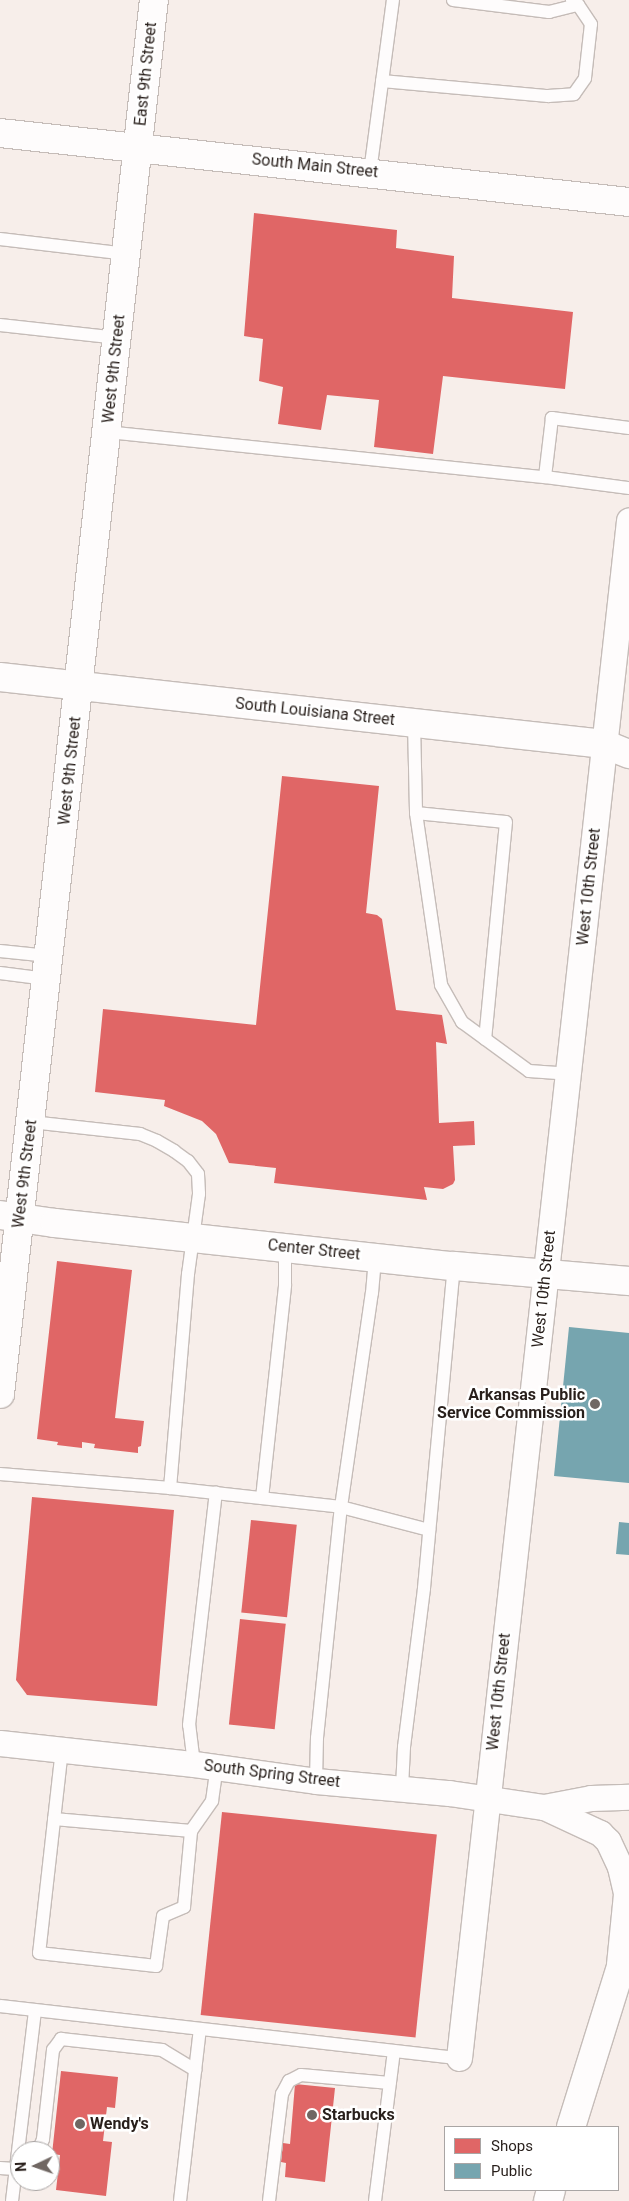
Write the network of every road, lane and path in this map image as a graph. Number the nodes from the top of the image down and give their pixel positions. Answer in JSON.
{"nodes":[{"id":1,"x":154,"y":0,"type":"edge"},
{"id":2,"x":393,"y":0,"type":"edge"},
{"id":3,"x":453,"y":0,"type":"edge"},
{"id":4,"x":575,"y":2,"type":"edge"},
{"id":5,"x":382,"y":81,"type":"junction"},
{"id":6,"x":0,"y":133,"type":"edge"},
{"id":7,"x":138,"y":148,"type":"junction"},
{"id":8,"x":370,"y":172,"type":"junction"},
{"id":9,"x":629,"y":202,"type":"edge"},
{"id":10,"x":0,"y":239,"type":"edge"},
{"id":11,"x":127,"y":254,"type":"junction"},
{"id":12,"x":0,"y":325,"type":"edge"},
{"id":13,"x":118,"y":338,"type":"junction"},
{"id":14,"x":629,"y":428,"type":"edge"},
{"id":15,"x":108,"y":432,"type":"junction"},
{"id":16,"x":545,"y":477,"type":"junction"},
{"id":17,"x":629,"y":488,"type":"edge"},
{"id":18,"x":629,"y":520,"type":"edge"},
{"id":19,"x":621,"y":666,"type":"edge"},
{"id":20,"x":0,"y":677,"type":"edge"},
{"id":21,"x":80,"y":686,"type":"junction"},
{"id":22,"x":414,"y":723,"type":"junction"},
{"id":23,"x":617,"y":749,"type":"edge"},
{"id":24,"x":416,"y":813,"type":"junction"},
{"id":25,"x":0,"y":951,"type":"edge"},
{"id":26,"x":48,"y":967,"type":"junction"},
{"id":27,"x":0,"y":973,"type":"edge"},
{"id":28,"x":485,"y":1039,"type":"junction"},
{"id":29,"x":568,"y":1074,"type":"junction"},
{"id":30,"x":31,"y":1122,"type":"junction"},
{"id":31,"x":10,"y":1216,"type":"edge"},
{"id":32,"x":194,"y":1237,"type":"junction"},
{"id":33,"x":285,"y":1246,"type":"junction"},
{"id":34,"x":375,"y":1257,"type":"junction"},
{"id":35,"x":454,"y":1266,"type":"junction"},
{"id":36,"x":546,"y":1273,"type":"junction"},
{"id":37,"x":629,"y":1281,"type":"edge"},
{"id":38,"x":0,"y":1394,"type":"edge"},
{"id":39,"x":0,"y":1474,"type":"edge"},
{"id":40,"x":170,"y":1488,"type":"junction"},
{"id":41,"x":216,"y":1493,"type":"junction"},
{"id":42,"x":262,"y":1498,"type":"junction"},
{"id":43,"x":341,"y":1507,"type":"junction"},
{"id":44,"x":429,"y":1530,"type":"junction"},
{"id":45,"x":0,"y":1743,"type":"edge"},
{"id":46,"x":62,"y":1750,"type":"junction"},
{"id":47,"x":205,"y":1766,"type":"junction"},
{"id":48,"x":316,"y":1781,"type":"junction"},
{"id":49,"x":402,"y":1788,"type":"junction"},
{"id":50,"x":629,"y":1797,"type":"edge"},
{"id":51,"x":488,"y":1798,"type":"junction"},
{"id":52,"x":544,"y":1807,"type":"junction"},
{"id":53,"x":54,"y":1819,"type":"junction"},
{"id":54,"x":191,"y":1831,"type":"junction"},
{"id":55,"x":629,"y":1941,"type":"edge"},
{"id":56,"x":617,"y":1979,"type":"junction"},
{"id":57,"x":0,"y":2006,"type":"edge"},
{"id":58,"x":35,"y":2010,"type":"junction"},
{"id":59,"x":200,"y":2028,"type":"junction"},
{"id":60,"x":394,"y":2051,"type":"junction"},
{"id":61,"x":459,"y":2058,"type":"joint"},
{"id":62,"x":195,"y":2070,"type":"junction"},
{"id":63,"x":390,"y":2083,"type":"junction"},
{"id":64,"x":571,"y":2126,"type":"edge"},
{"id":65,"x":21,"y":2141,"type":"edge"},
{"id":66,"x":41,"y":2141,"type":"edge"},
{"id":67,"x":180,"y":2201,"type":"edge"},
{"id":68,"x":269,"y":2201,"type":"edge"},
{"id":69,"x":375,"y":2201,"type":"edge"}],
"edges":[{"from":1,"to":7,"type":"main road","name":"East 9th Street"},
{"from":2,"to":5,"type":"lane"},
{"from":3,"to":4,"type":"lane"},
{"from":4,"to":5,"type":"lane"},
{"from":5,"to":8,"type":"lane"},
{"from":6,"to":7,"type":"main road","name":"South Main Street"},
{"from":7,"to":8,"type":"main road","name":"South Main Street"},
{"from":7,"to":11,"type":"main road","name":"West 9th Street"},
{"from":8,"to":9,"type":"main road","name":"South Main Street"},
{"from":10,"to":11,"type":"lane"},
{"from":11,"to":13,"type":"main road","name":"West 9th Street"},
{"from":12,"to":13,"type":"lane"},
{"from":13,"to":15,"type":"main road","name":"West 9th Street"},
{"from":14,"to":16,"type":"lane"},
{"from":15,"to":16,"type":"lane"},
{"from":15,"to":21,"type":"main road","name":"West 9th Street"},
{"from":16,"to":17,"type":"lane"},
{"from":18,"to":19,"type":"street","name":"West 10th Street"},
{"from":19,"to":23,"type":"street","name":"West 10th Street"},
{"from":20,"to":21,"type":"main road","name":"South Louisiana Street"},
{"from":21,"to":22,"type":"main road","name":"South Louisiana Street"},
{"from":21,"to":26,"type":"main road","name":"West 9th Street"},
{"from":22,"to":23,"type":"main road","name":"South Louisiana Street"},
{"from":22,"to":24,"type":"lane"},
{"from":23,"to":29,"type":"street","name":"West 10th Street"},
{"from":24,"to":28,"type":"lane"},
{"from":24,"to":28,"type":"lane"},
{"from":25,"to":26,"type":"lane"},
{"from":26,"to":27,"type":"lane"},
{"from":26,"to":30,"type":"main road","name":"West 9th Street"},
{"from":28,"to":29,"type":"lane"},
{"from":29,"to":36,"type":"street","name":"West 10th Street"},
{"from":30,"to":31,"type":"main road","name":"West 9th Street"},
{"from":30,"to":32,"type":"lane"},
{"from":31,"to":32,"type":"main road","name":"Center Street"},
{"from":31,"to":38,"type":"main road","name":"West 9th Street"},
{"from":32,"to":33,"type":"main road","name":"Center Street"},
{"from":32,"to":40,"type":"lane"},
{"from":33,"to":34,"type":"main road","name":"Center Street"},
{"from":33,"to":42,"type":"lane"},
{"from":34,"to":35,"type":"main road","name":"Center Street"},
{"from":34,"to":43,"type":"lane"},
{"from":35,"to":36,"type":"main road","name":"Center Street"},
{"from":35,"to":44,"type":"lane"},
{"from":36,"to":37,"type":"main road","name":"Center Street"},
{"from":36,"to":51,"type":"street","name":"West 10th Street"},
{"from":39,"to":40,"type":"lane"},
{"from":40,"to":41,"type":"lane"},
{"from":41,"to":42,"type":"lane"},
{"from":41,"to":47,"type":"lane"},
{"from":42,"to":43,"type":"lane"},
{"from":43,"to":44,"type":"lane"},
{"from":43,"to":48,"type":"lane"},
{"from":44,"to":49,"type":"lane"},
{"from":45,"to":46,"type":"street","name":"South Spring Street"},
{"from":46,"to":47,"type":"street","name":"South Spring Street"},
{"from":46,"to":53,"type":"lane"},
{"from":47,"to":48,"type":"street","name":"South Spring Street"},
{"from":47,"to":54,"type":"lane"},
{"from":48,"to":49,"type":"street","name":"South Spring Street"},
{"from":49,"to":51,"type":"street","name":"South Spring Street"},
{"from":50,"to":52,"type":"street","name":"South Spring Street"},
{"from":51,"to":52,"type":"street","name":"South Spring Street"},
{"from":51,"to":61,"type":"street","name":"West 10th Street"},
{"from":52,"to":56,"type":"street","name":"South Spring Street"},
{"from":53,"to":54,"type":"lane"},
{"from":53,"to":54,"type":"lane"},
{"from":55,"to":56,"type":"main road"},
{"from":56,"to":64,"type":"main road"},
{"from":57,"to":58,"type":"lane"},
{"from":58,"to":59,"type":"lane"},
{"from":58,"to":65,"type":"lane"},
{"from":59,"to":60,"type":"lane"},
{"from":59,"to":62,"type":"lane"},
{"from":60,"to":61,"type":"lane"},
{"from":60,"to":63,"type":"lane"},
{"from":62,"to":66,"type":"lane"},
{"from":62,"to":67,"type":"lane"},
{"from":63,"to":68,"type":"lane"},
{"from":63,"to":69,"type":"lane"}]}
